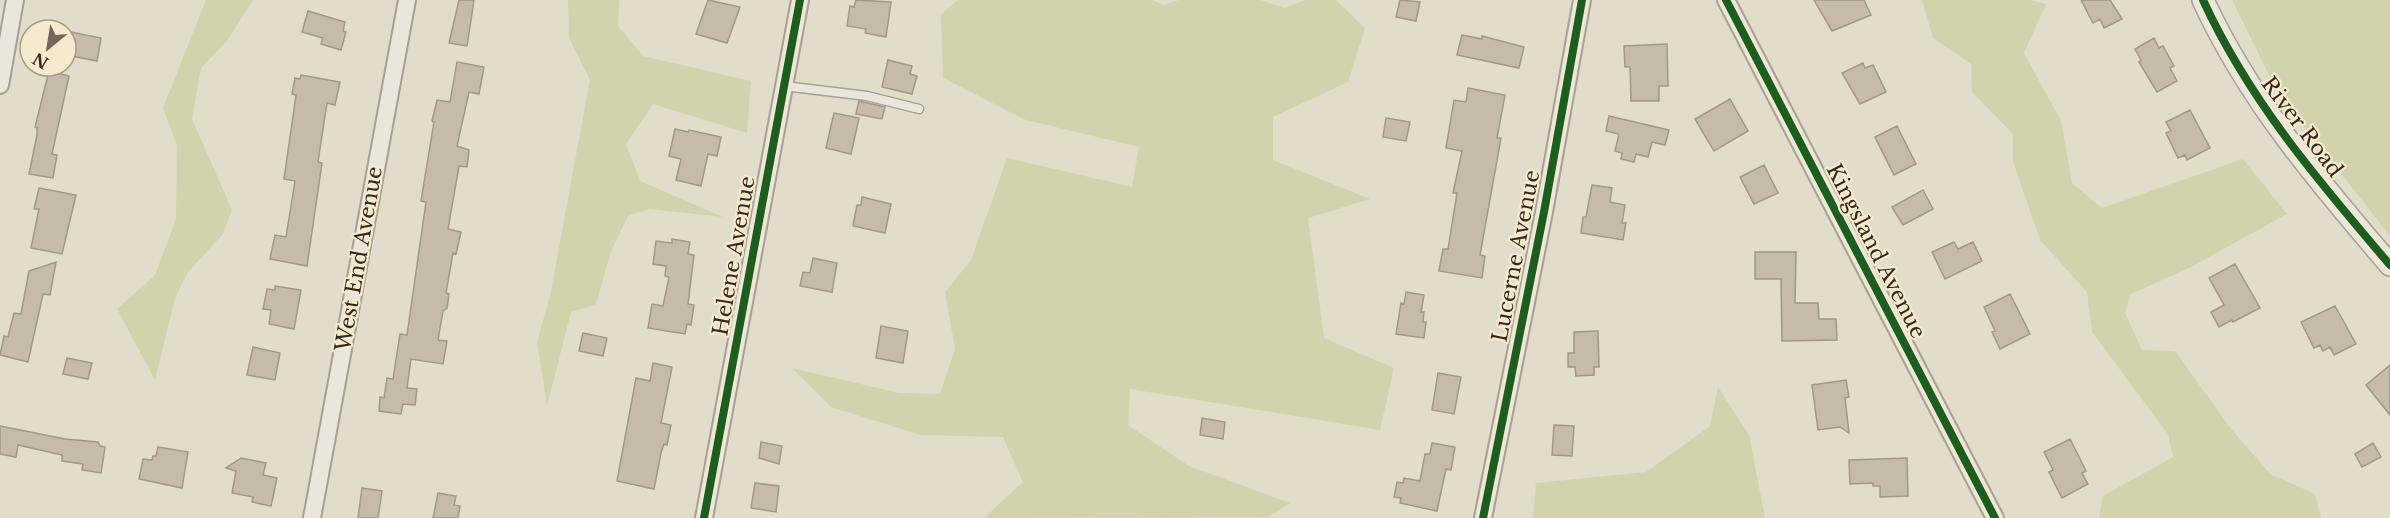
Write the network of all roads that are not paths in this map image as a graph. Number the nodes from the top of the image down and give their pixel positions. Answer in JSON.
{"nodes":[{"id":1,"x":15,"y":0,"type":"edge"},
{"id":2,"x":407,"y":0,"type":"edge"},
{"id":3,"x":800,"y":0,"type":"edge"},
{"id":4,"x":1582,"y":0,"type":"edge"},
{"id":5,"x":1726,"y":0,"type":"edge"},
{"id":6,"x":2203,"y":0,"type":"edge"},
{"id":7,"x":0,"y":85,"type":"edge"},
{"id":8,"x":784,"y":86,"type":"junction"},
{"id":9,"x":919,"y":109,"type":"dead end"},
{"id":10,"x":2390,"y":265,"type":"edge"},
{"id":11,"x":312,"y":518,"type":"edge"},
{"id":12,"x":704,"y":518,"type":"edge"},
{"id":13,"x":1483,"y":518,"type":"edge"},
{"id":14,"x":1995,"y":518,"type":"edge"}],
"edges":[{"from":1,"to":7,"type":"street"},
{"from":2,"to":11,"type":"street","name":"West End Avenue"},
{"from":3,"to":8,"type":"street","name":"Helene Avenue"},
{"from":4,"to":13,"type":"street","name":"Lucerne Avenue"},
{"from":5,"to":14,"type":"street","name":"Kingsland Avenue"},
{"from":6,"to":10,"type":"street","name":"River Road"},
{"from":8,"to":9,"type":"lane"},
{"from":8,"to":12,"type":"street","name":"Helene Avenue"}]}
